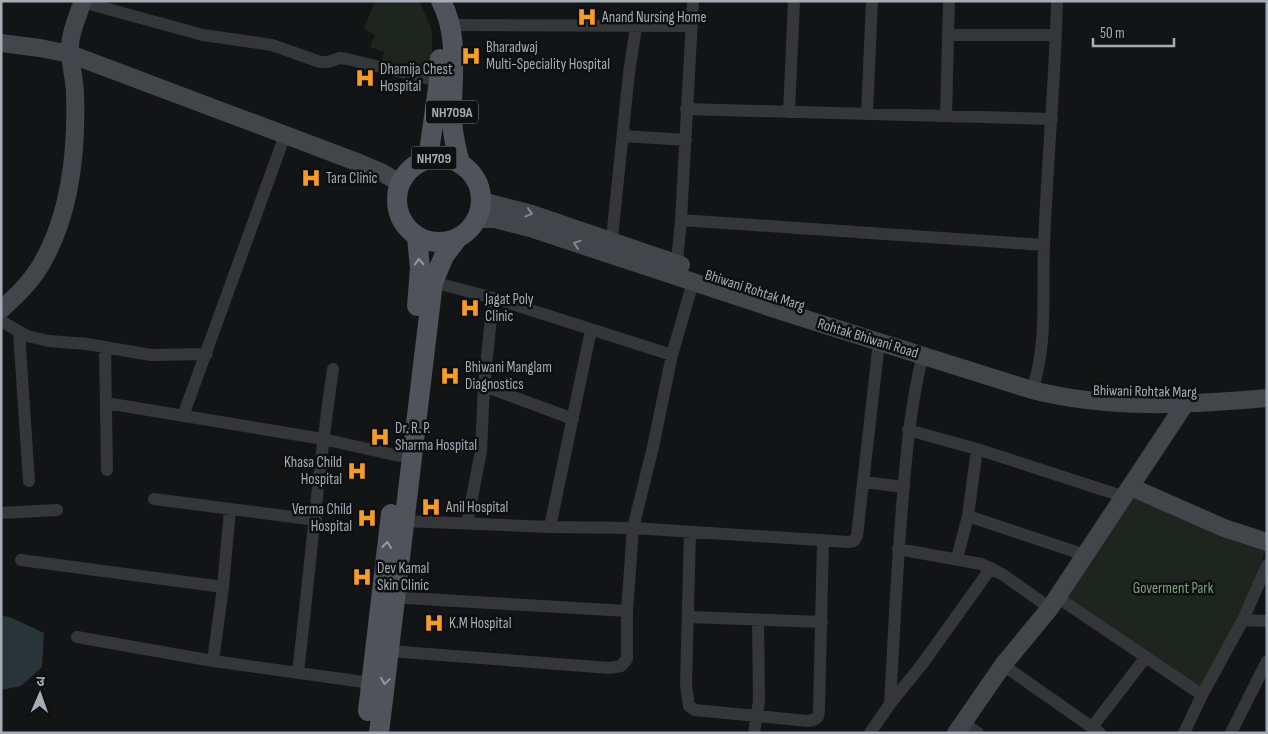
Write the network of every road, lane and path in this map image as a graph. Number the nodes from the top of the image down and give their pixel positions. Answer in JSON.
{"nodes":[{"id":1,"x":83,"y":1,"type":"edge"},
{"id":2,"x":426,"y":1,"type":"edge"},
{"id":3,"x":441,"y":1,"type":"edge"},
{"id":4,"x":693,"y":1,"type":"edge"},
{"id":5,"x":794,"y":1,"type":"edge"},
{"id":6,"x":872,"y":1,"type":"edge"},
{"id":7,"x":949,"y":1,"type":"edge"},
{"id":8,"x":1057,"y":1,"type":"edge"},
{"id":9,"x":451,"y":25,"type":"junction"},
{"id":10,"x":692,"y":26,"type":"junction"},
{"id":11,"x":636,"y":27,"type":"junction"},
{"id":12,"x":948,"y":35,"type":"junction"},
{"id":13,"x":1056,"y":35,"type":"junction"},
{"id":14,"x":1,"y":43,"type":"edge"},
{"id":15,"x":70,"y":54,"type":"junction"},
{"id":16,"x":439,"y":81,"type":"junction"},
{"id":17,"x":686,"y":109,"type":"junction"},
{"id":18,"x":789,"y":112,"type":"junction"},
{"id":19,"x":867,"y":113,"type":"junction"},
{"id":20,"x":946,"y":115,"type":"junction"},
{"id":21,"x":1052,"y":118,"type":"junction"},
{"id":22,"x":285,"y":135,"type":"junction"},
{"id":23,"x":624,"y":136,"type":"junction"},
{"id":24,"x":686,"y":140,"type":"junction"},
{"id":25,"x":428,"y":159,"type":"junction"},
{"id":26,"x":460,"y":163,"type":"junction"},
{"id":27,"x":400,"y":183,"type":"junction"},
{"id":28,"x":480,"y":210,"type":"junction"},
{"id":29,"x":681,"y":220,"type":"junction"},
{"id":30,"x":417,"y":237,"type":"junction"},
{"id":31,"x":457,"y":239,"type":"junction"},
{"id":32,"x":1044,"y":245,"type":"junction"},
{"id":33,"x":611,"y":249,"type":"junction"},
{"id":34,"x":676,"y":270,"type":"junction"},
{"id":35,"x":433,"y":282,"type":"junction"},
{"id":36,"x":692,"y":282,"type":"junction"},
{"id":37,"x":492,"y":298,"type":"junction"},
{"id":38,"x":1,"y":310,"type":"edge"},
{"id":39,"x":1,"y":321,"type":"edge"},
{"id":40,"x":592,"y":330,"type":"junction"},
{"id":41,"x":19,"y":332,"type":"junction"},
{"id":42,"x":879,"y":342,"type":"junction"},
{"id":43,"x":105,"y":347,"type":"junction"},
{"id":44,"x":207,"y":354,"type":"junction"},
{"id":45,"x":672,"y":355,"type":"junction"},
{"id":46,"x":922,"y":356,"type":"junction"},
{"id":47,"x":334,"y":369,"type":"dead end"},
{"id":48,"x":1034,"y":384,"type":"junction"},
{"id":49,"x":484,"y":386,"type":"junction"},
{"id":50,"x":1267,"y":387,"type":"edge"},
{"id":51,"x":1267,"y":398,"type":"edge"},
{"id":52,"x":1187,"y":399,"type":"junction"},
{"id":53,"x":106,"y":403,"type":"junction"},
{"id":54,"x":183,"y":416,"type":"junction"},
{"id":55,"x":574,"y":419,"type":"junction"},
{"id":56,"x":908,"y":430,"type":"junction"},
{"id":57,"x":323,"y":439,"type":"junction"},
{"id":58,"x":977,"y":449,"type":"junction"},
{"id":59,"x":399,"y":456,"type":"junction"},
{"id":60,"x":107,"y":470,"type":"dead end"},
{"id":61,"x":29,"y":481,"type":"dead end"},
{"id":62,"x":864,"y":482,"type":"junction"},
{"id":63,"x":904,"y":487,"type":"junction"},
{"id":64,"x":1128,"y":492,"type":"junction"},
{"id":65,"x":154,"y":499,"type":"dead end"},
{"id":66,"x":57,"y":510,"type":"dead end"},
{"id":67,"x":230,"y":510,"type":"junction"},
{"id":68,"x":1,"y":513,"type":"edge"},
{"id":69,"x":968,"y":516,"type":"junction"},
{"id":70,"x":316,"y":520,"type":"junction"},
{"id":71,"x":404,"y":521,"type":"junction"},
{"id":72,"x":467,"y":524,"type":"junction"},
{"id":73,"x":550,"y":527,"type":"junction"},
{"id":74,"x":632,"y":528,"type":"junction"},
{"id":75,"x":690,"y":532,"type":"junction"},
{"id":76,"x":823,"y":540,"type":"junction"},
{"id":77,"x":1267,"y":542,"type":"edge"},
{"id":78,"x":898,"y":549,"type":"junction"},
{"id":79,"x":1085,"y":555,"type":"junction"},
{"id":80,"x":957,"y":558,"type":"junction"},
{"id":81,"x":21,"y":560,"type":"dead end"},
{"id":82,"x":1267,"y":565,"type":"edge"},
{"id":83,"x":991,"y":568,"type":"junction"},
{"id":84,"x":223,"y":587,"type":"junction"},
{"id":85,"x":388,"y":598,"type":"junction"},
{"id":86,"x":1054,"y":602,"type":"junction"},
{"id":87,"x":626,"y":611,"type":"junction"},
{"id":88,"x":689,"y":617,"type":"junction"},
{"id":89,"x":758,"y":620,"type":"junction"},
{"id":90,"x":1243,"y":620,"type":"junction"},
{"id":91,"x":822,"y":622,"type":"junction"},
{"id":92,"x":1267,"y":622,"type":"edge"},
{"id":93,"x":76,"y":637,"type":"dead end"},
{"id":94,"x":389,"y":650,"type":"junction"},
{"id":95,"x":1146,"y":657,"type":"junction"},
{"id":96,"x":213,"y":660,"type":"junction"},
{"id":97,"x":1267,"y":661,"type":"edge"},
{"id":98,"x":1003,"y":665,"type":"junction"},
{"id":99,"x":298,"y":672,"type":"junction"},
{"id":100,"x":371,"y":683,"type":"junction"},
{"id":101,"x":1261,"y":688,"type":"edge"},
{"id":102,"x":1202,"y":695,"type":"junction"},
{"id":103,"x":890,"y":704,"type":"junction"},
{"id":104,"x":758,"y":717,"type":"junction"},
{"id":105,"x":960,"y":727,"type":"edge"},
{"id":106,"x":1096,"y":730,"type":"edge"},
{"id":107,"x":1186,"y":732,"type":"edge"},
{"id":108,"x":366,"y":733,"type":"edge"},
{"id":109,"x":379,"y":733,"type":"edge"},
{"id":110,"x":754,"y":733,"type":"edge"},
{"id":111,"x":870,"y":733,"type":"edge"},
{"id":112,"x":978,"y":733,"type":"edge"},
{"id":113,"x":1231,"y":733,"type":"edge"}],
"edges":[{"from":1,"to":15,"type":"main road"},
{"from":1,"to":16,"type":"street"},
{"from":2,"to":16,"type":"main road","number":"NH709A"},
{"from":3,"to":9,"type":"main road","number":"NH709A"},
{"from":4,"to":10,"type":"street"},
{"from":5,"to":18,"type":"street"},
{"from":6,"to":19,"type":"street"},
{"from":7,"to":12,"type":"street"},
{"from":8,"to":13,"type":"street"},
{"from":9,"to":11,"type":"street"},
{"from":9,"to":26,"type":"main road","number":"NH709A"},
{"from":10,"to":11,"type":"street"},
{"from":10,"to":17,"type":"street"},
{"from":11,"to":23,"type":"street"},
{"from":12,"to":13,"type":"street"},
{"from":12,"to":20,"type":"street"},
{"from":13,"to":21,"type":"street"},
{"from":14,"to":15,"type":"main road"},
{"from":15,"to":22,"type":"main road"},
{"from":15,"to":38,"type":"main road"},
{"from":16,"to":25,"type":"main road","number":"NH709A"},
{"from":17,"to":18,"type":"street"},
{"from":17,"to":24,"type":"street"},
{"from":18,"to":19,"type":"street"},
{"from":19,"to":20,"type":"street"},
{"from":20,"to":21,"type":"street"},
{"from":21,"to":32,"type":"street"},
{"from":22,"to":27,"type":"main road"},
{"from":22,"to":44,"type":"street"},
{"from":23,"to":24,"type":"street"},
{"from":23,"to":33,"type":"street"},
{"from":24,"to":29,"type":"street"},
{"from":25,"to":26,"type":"main road","number":"NH709"},
{"from":25,"to":27,"type":"main road","number":"NH709"},
{"from":26,"to":28,"type":"main road","number":"NH709"},
{"from":27,"to":30,"type":"main road","number":"NH709"},
{"from":28,"to":31,"type":"main road"},
{"from":28,"to":33,"type":"main road","name":"Bhiwani Rohtak Marg"},
{"from":29,"to":32,"type":"street"},
{"from":29,"to":34,"type":"street"},
{"from":30,"to":31,"type":"main road"},
{"from":59,"to":30,"type":"main road","one_way":true},
{"from":31,"to":35,"type":"main road"},
{"from":32,"to":48,"type":"street"},
{"from":33,"to":34,"type":"main road","name":"Bhiwani Rohtak Marg"},
{"from":34,"to":36,"type":"main road","name":"Rohtak Bhiwani Road"},
{"from":34,"to":48,"type":"main road","name":"Bhiwani Rohtak Marg"},
{"from":35,"to":37,"type":"street"},
{"from":35,"to":71,"type":"main road"},
{"from":36,"to":42,"type":"main road","name":"Rohtak Bhiwani Road"},
{"from":36,"to":45,"type":"street"},
{"from":37,"to":40,"type":"street"},
{"from":37,"to":49,"type":"street"},
{"from":39,"to":41,"type":"street"},
{"from":40,"to":45,"type":"street"},
{"from":40,"to":55,"type":"street"},
{"from":41,"to":43,"type":"street"},
{"from":41,"to":61,"type":"street"},
{"from":42,"to":46,"type":"main road","name":"Rohtak Bhiwani Road"},
{"from":42,"to":62,"type":"street"},
{"from":43,"to":44,"type":"street"},
{"from":43,"to":53,"type":"street"},
{"from":44,"to":54,"type":"street"},
{"from":45,"to":74,"type":"street"},
{"from":46,"to":48,"type":"main road","name":"Rohtak Bhiwani Road"},
{"from":46,"to":56,"type":"street"},
{"from":47,"to":57,"type":"street"},
{"from":48,"to":52,"type":"main road","name":"Bhiwani Rohtak Marg"},
{"from":49,"to":55,"type":"street"},
{"from":49,"to":72,"type":"street"},
{"from":50,"to":52,"type":"main road","name":"Bhiwani Rohtak Marg"},
{"from":51,"to":52,"type":"main road"},
{"from":52,"to":64,"type":"main road"},
{"from":53,"to":54,"type":"street"},
{"from":53,"to":60,"type":"street"},
{"from":54,"to":57,"type":"street"},
{"from":55,"to":73,"type":"street"},
{"from":56,"to":58,"type":"street"},
{"from":56,"to":63,"type":"street"},
{"from":57,"to":59,"type":"street"},
{"from":57,"to":70,"type":"street"},
{"from":58,"to":64,"type":"street"},
{"from":58,"to":69,"type":"street"},
{"from":85,"to":59,"type":"main road","one_way":true},
{"from":62,"to":63,"type":"street"},
{"from":62,"to":76,"type":"street"},
{"from":63,"to":78,"type":"street"},
{"from":64,"to":77,"type":"main road"},
{"from":64,"to":79,"type":"main road"},
{"from":65,"to":67,"type":"street"},
{"from":66,"to":68,"type":"street"},
{"from":67,"to":70,"type":"street"},
{"from":67,"to":84,"type":"street"},
{"from":69,"to":79,"type":"street"},
{"from":69,"to":80,"type":"street"},
{"from":70,"to":99,"type":"street"},
{"from":71,"to":72,"type":"street"},
{"from":71,"to":85,"type":"main road"},
{"from":72,"to":73,"type":"street"},
{"from":73,"to":74,"type":"street"},
{"from":74,"to":75,"type":"street"},
{"from":74,"to":87,"type":"street"},
{"from":75,"to":76,"type":"street"},
{"from":75,"to":88,"type":"street"},
{"from":76,"to":91,"type":"street"},
{"from":78,"to":80,"type":"street"},
{"from":78,"to":103,"type":"street"},
{"from":79,"to":86,"type":"main road"},
{"from":80,"to":83,"type":"street"},
{"from":81,"to":84,"type":"street"},
{"from":82,"to":90,"type":"street"},
{"from":83,"to":86,"type":"street"},
{"from":83,"to":103,"type":"street"},
{"from":84,"to":96,"type":"street"},
{"from":85,"to":87,"type":"street"},
{"from":85,"to":94,"type":"main road"},
{"from":85,"to":100,"type":"main road"},
{"from":86,"to":95,"type":"street"},
{"from":86,"to":98,"type":"main road"},
{"from":87,"to":94,"type":"street"},
{"from":88,"to":89,"type":"street"},
{"from":88,"to":104,"type":"street"},
{"from":89,"to":91,"type":"street"},
{"from":89,"to":104,"type":"street"},
{"from":90,"to":92,"type":"street"},
{"from":90,"to":102,"type":"street"},
{"from":91,"to":104,"type":"street"},
{"from":93,"to":96,"type":"street"},
{"from":94,"to":109,"type":"main road","one_way":true},
{"from":95,"to":102,"type":"street"},
{"from":95,"to":106,"type":"street"},
{"from":96,"to":99,"type":"street"},
{"from":97,"to":101,"type":"street"},
{"from":98,"to":105,"type":"main road"},
{"from":98,"to":106,"type":"street"},
{"from":99,"to":100,"type":"street"},
{"from":100,"to":108,"type":"main road"},
{"from":101,"to":113,"type":"street"},
{"from":102,"to":107,"type":"street"},
{"from":103,"to":111,"type":"street"},
{"from":104,"to":110,"type":"street"},
{"from":105,"to":112,"type":"street"}]}
